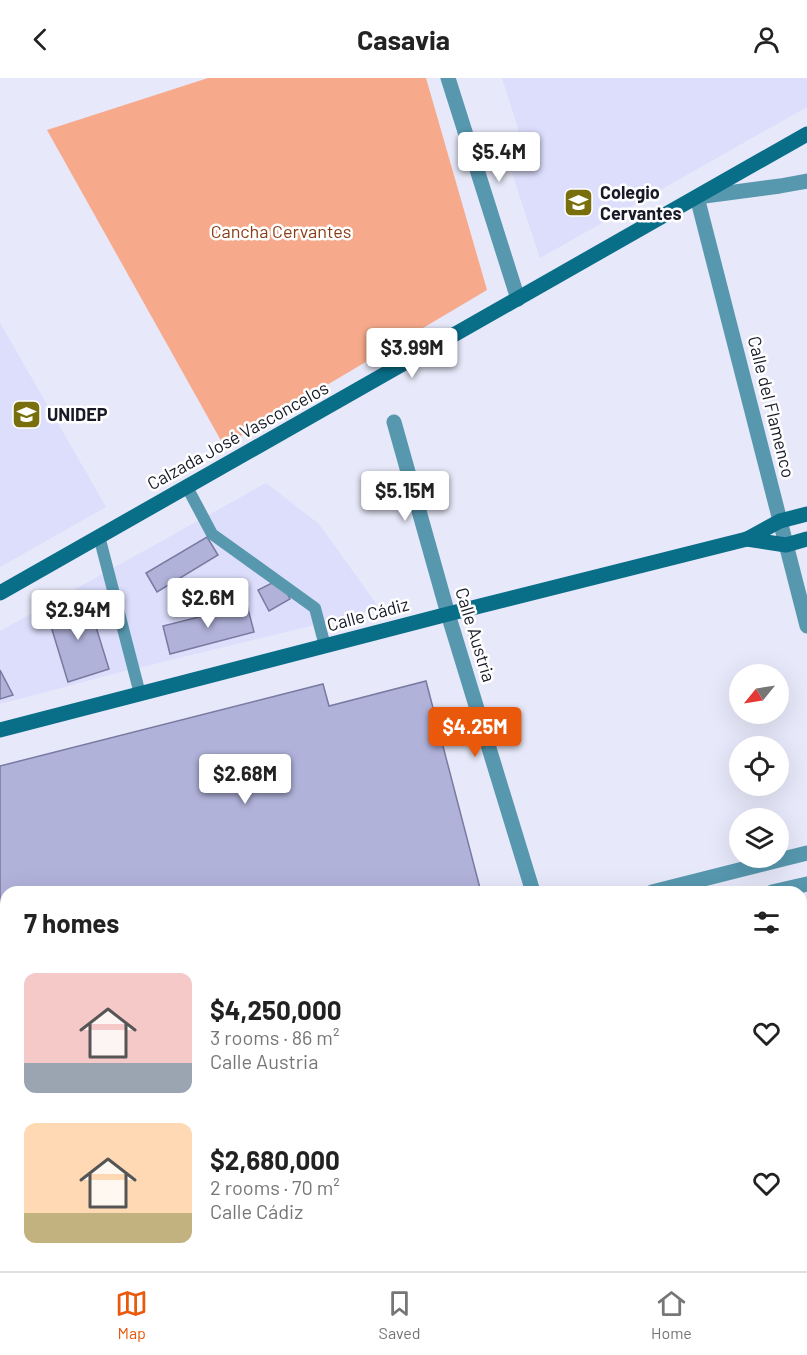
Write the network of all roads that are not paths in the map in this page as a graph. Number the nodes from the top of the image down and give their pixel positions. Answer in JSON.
{"nodes":[{"id":1,"x":448,"y":78,"type":"edge"},
{"id":2,"x":807,"y":134,"type":"edge"},
{"id":3,"x":807,"y":181,"type":"edge"},
{"id":4,"x":697,"y":197,"type":"junction"},
{"id":5,"x":518,"y":298,"type":"junction"},
{"id":6,"x":394,"y":422,"type":"dead end"},
{"id":7,"x":187,"y":487,"type":"junction"},
{"id":8,"x":807,"y":514,"type":"edge"},
{"id":9,"x":780,"y":521,"type":"junction"},
{"id":10,"x":99,"y":536,"type":"junction"},
{"id":11,"x":747,"y":539,"type":"junction"},
{"id":12,"x":807,"y":539,"type":"edge"},
{"id":13,"x":786,"y":545,"type":"junction"},
{"id":14,"x":0,"y":593,"type":"edge"},
{"id":15,"x":448,"y":614,"type":"junction"},
{"id":16,"x":807,"y":626,"type":"edge"},
{"id":17,"x":325,"y":646,"type":"junction"},
{"id":18,"x":140,"y":694,"type":"junction"},
{"id":19,"x":0,"y":730,"type":"edge"},
{"id":20,"x":807,"y":853,"type":"edge"},
{"id":21,"x":530,"y":886,"type":"edge"},
{"id":22,"x":676,"y":886,"type":"edge"}],
"edges":[{"from":1,"to":5,"type":"street"},
{"from":2,"to":4,"type":"main road","name":"Calzada José Vasconcelos"},
{"from":3,"to":4,"type":"street"},
{"from":4,"to":5,"type":"main road","name":"Calzada José Vasconcelos"},
{"from":4,"to":9,"type":"street","name":"Calle del Flamenco"},
{"from":5,"to":7,"type":"main road","name":"Calzada José Vasconcelos"},
{"from":6,"to":15,"type":"street","name":"Calle Austria"},
{"from":7,"to":10,"type":"main road","name":"Calzada José Vasconcelos"},
{"from":7,"to":17,"type":"lane"},
{"from":8,"to":9,"type":"main road","name":"Calle Cádiz"},
{"from":9,"to":11,"type":"main road","name":"Calle Cádiz"},
{"from":9,"to":13,"type":"street","name":"Calle del Flamenco"},
{"from":10,"to":14,"type":"main road","name":"Calzada José Vasconcelos"},
{"from":10,"to":18,"type":"lane"},
{"from":11,"to":13,"type":"main road","name":"Calle Cádiz"},
{"from":11,"to":15,"type":"main road","name":"Calle Cádiz"},
{"from":12,"to":13,"type":"main road","name":"Calle Cádiz"},
{"from":13,"to":16,"type":"street","name":"Calle del Flamenco"},
{"from":15,"to":17,"type":"main road","name":"Calle Cádiz"},
{"from":15,"to":21,"type":"street","name":"Calle Austria"},
{"from":17,"to":18,"type":"main road","name":"Calle Cádiz"},
{"from":18,"to":19,"type":"main road","name":"Calle Cádiz"},
{"from":20,"to":22,"type":"street"}]}
